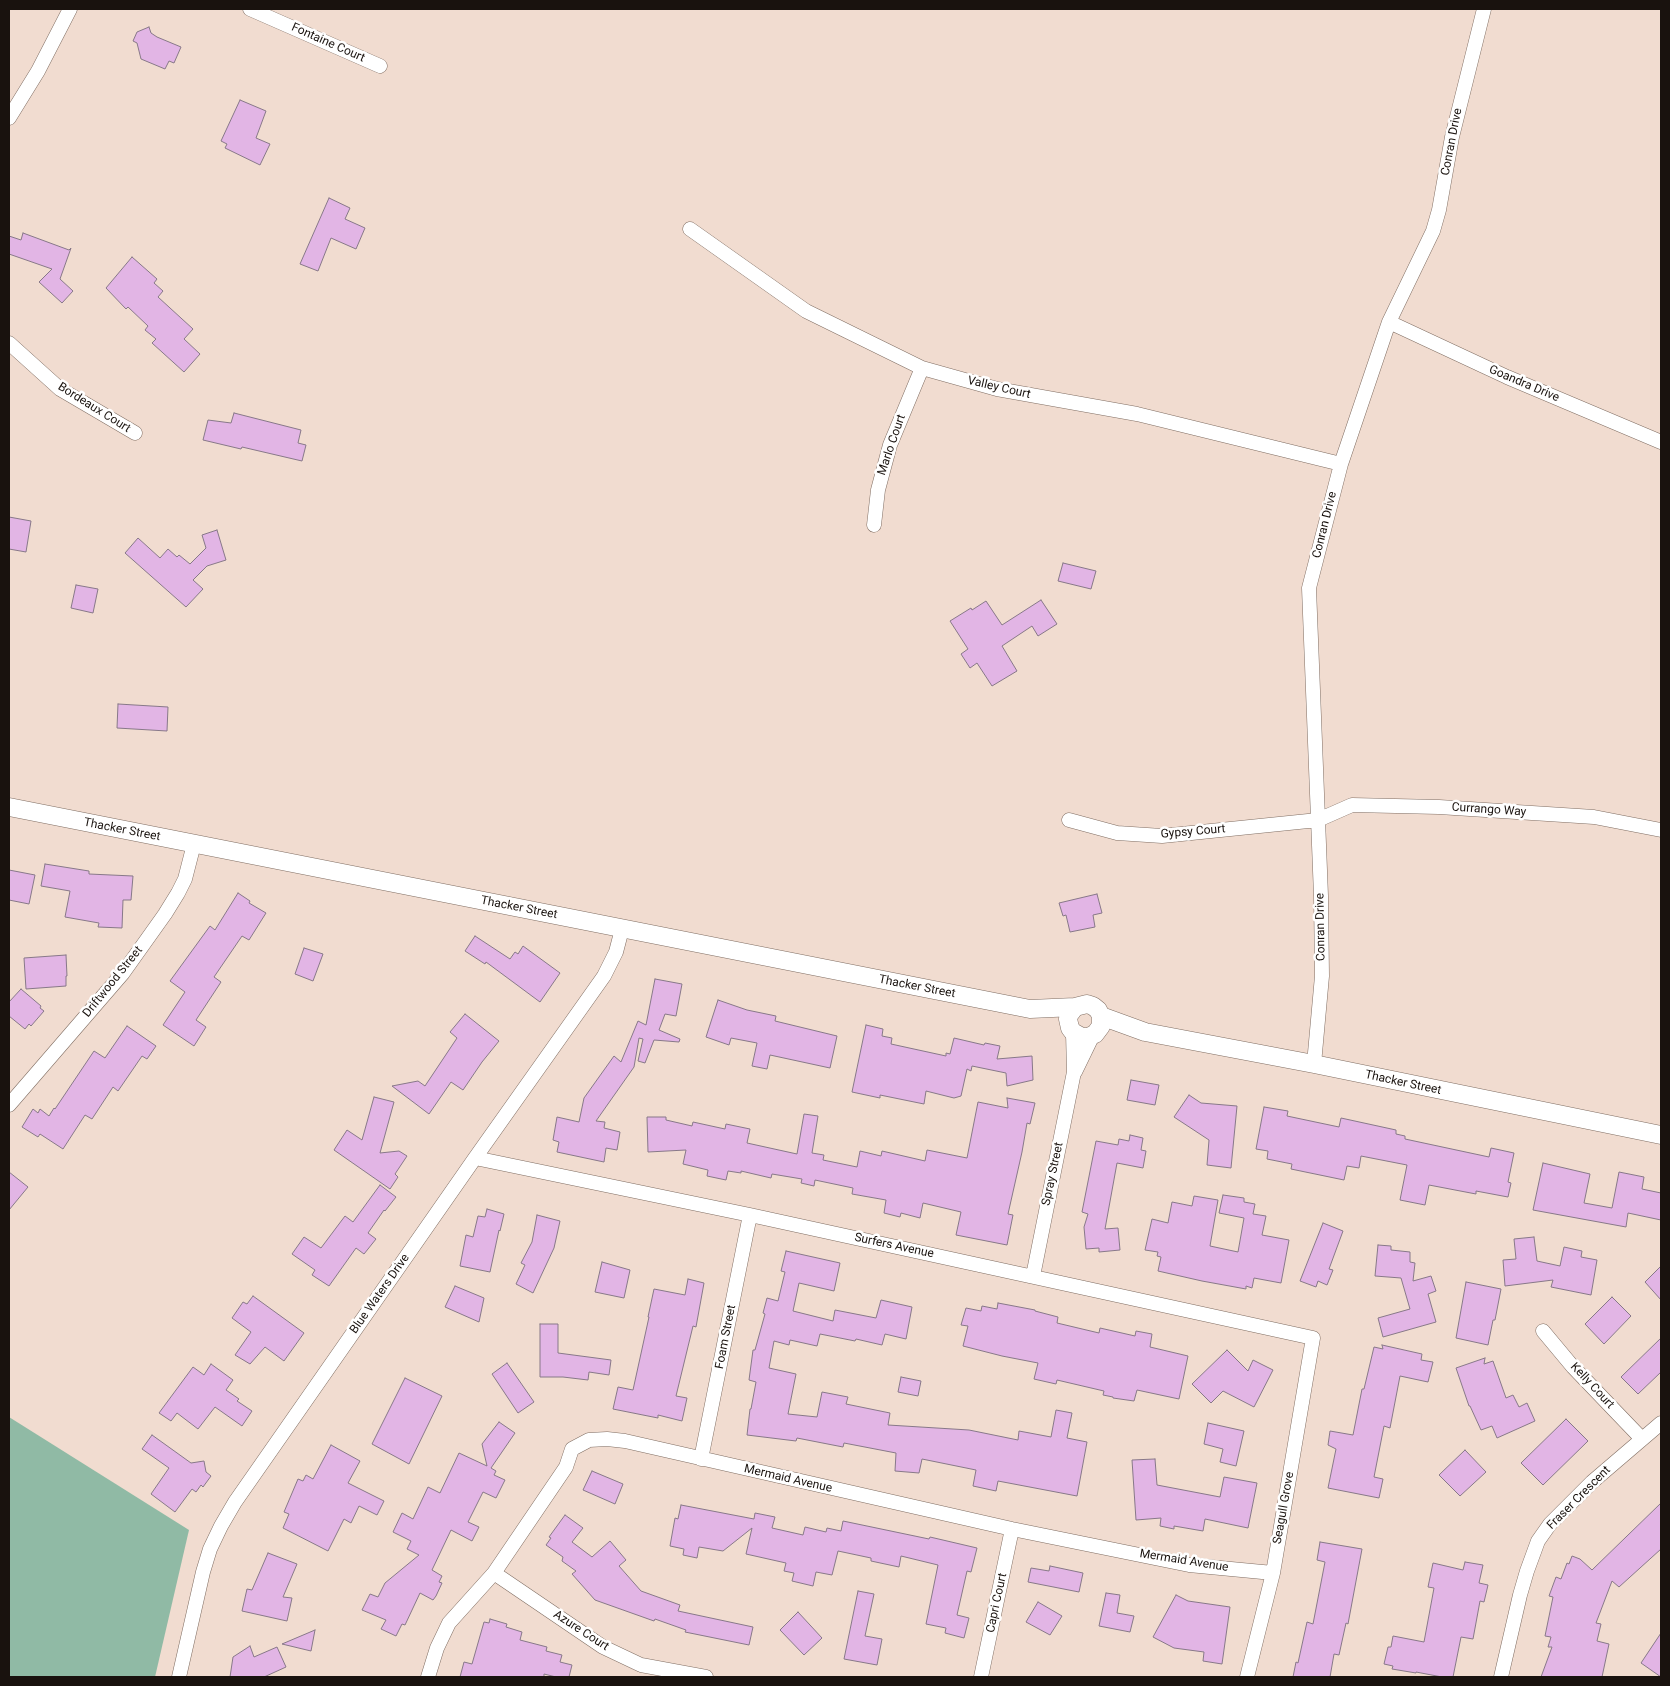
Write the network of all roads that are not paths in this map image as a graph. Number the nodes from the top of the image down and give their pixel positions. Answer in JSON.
{"nodes":[{"id":1,"x":70,"y":9,"type":"edge"},
{"id":2,"x":250,"y":9,"type":"edge"},
{"id":3,"x":1484,"y":9,"type":"edge"},
{"id":4,"x":380,"y":66,"type":"dead end"},
{"id":5,"x":9,"y":118,"type":"edge"},
{"id":6,"x":690,"y":229,"type":"dead end"},
{"id":7,"x":1389,"y":322,"type":"junction"},
{"id":8,"x":9,"y":343,"type":"edge"},
{"id":9,"x":922,"y":368,"type":"junction"},
{"id":10,"x":135,"y":433,"type":"dead end"},
{"id":11,"x":1661,"y":442,"type":"edge"},
{"id":12,"x":1341,"y":464,"type":"junction"},
{"id":13,"x":874,"y":525,"type":"dead end"},
{"id":14,"x":9,"y":807,"type":"edge"},
{"id":15,"x":1069,"y":820,"type":"dead end"},
{"id":16,"x":1318,"y":820,"type":"junction"},
{"id":17,"x":1661,"y":830,"type":"edge"},
{"id":18,"x":194,"y":844,"type":"junction"},
{"id":19,"x":622,"y":929,"type":"junction"},
{"id":20,"x":1075,"y":1007,"type":"junction"},
{"id":21,"x":1030,"y":1009,"type":"junction"},
{"id":22,"x":1101,"y":1016,"type":"junction"},
{"id":23,"x":1071,"y":1030,"type":"junction"},
{"id":24,"x":1145,"y":1032,"type":"junction"},
{"id":25,"x":1094,"y":1034,"type":"junction"},
{"id":26,"x":1314,"y":1064,"type":"junction"},
{"id":27,"x":1074,"y":1072,"type":"junction"},
{"id":28,"x":9,"y":1105,"type":"edge"},
{"id":29,"x":1661,"y":1136,"type":"edge"},
{"id":30,"x":475,"y":1158,"type":"junction"},
{"id":31,"x":750,"y":1215,"type":"junction"},
{"id":32,"x":1033,"y":1276,"type":"junction"},
{"id":33,"x":1543,"y":1331,"type":"dead end"},
{"id":34,"x":1313,"y":1338,"type":"joint"},
{"id":35,"x":1661,"y":1423,"type":"edge"},
{"id":36,"x":1642,"y":1439,"type":"junction"},
{"id":37,"x":701,"y":1459,"type":"junction"},
{"id":38,"x":1012,"y":1529,"type":"junction"},
{"id":39,"x":494,"y":1573,"type":"junction"},
{"id":40,"x":1273,"y":1573,"type":"junction"},
{"id":41,"x":179,"y":1677,"type":"edge"},
{"id":42,"x":428,"y":1677,"type":"edge"},
{"id":43,"x":706,"y":1677,"type":"edge"},
{"id":44,"x":981,"y":1677,"type":"edge"},
{"id":45,"x":1247,"y":1677,"type":"edge"},
{"id":46,"x":1502,"y":1677,"type":"edge"}],
"edges":[{"from":1,"to":5,"type":"street"},
{"from":2,"to":4,"type":"street","name":"Fontaine Court"},
{"from":3,"to":7,"type":"street","name":"Conran Drive"},
{"from":6,"to":9,"type":"street","name":"Valley Court"},
{"from":7,"to":11,"type":"street","name":"Goandra Drive"},
{"from":7,"to":12,"type":"street","name":"Conran Drive"},
{"from":8,"to":10,"type":"street","name":"Bordeaux Court"},
{"from":9,"to":12,"type":"street","name":"Valley Court"},
{"from":9,"to":13,"type":"street","name":"Marlo Court"},
{"from":12,"to":16,"type":"street","name":"Conran Drive"},
{"from":14,"to":18,"type":"street","name":"Thacker Street"},
{"from":15,"to":16,"type":"street","name":"Gypsy Court"},
{"from":16,"to":17,"type":"street","name":"Currango Way"},
{"from":16,"to":26,"type":"street","name":"Conran Drive"},
{"from":18,"to":19,"type":"street","name":"Thacker Street"},
{"from":18,"to":28,"type":"street","name":"Driftwood Street"},
{"from":19,"to":21,"type":"street","name":"Thacker Street"},
{"from":19,"to":30,"type":"street","name":"Blue Waters Drive"},
{"from":20,"to":21,"type":"street","name":"Thacker Street"},
{"from":20,"to":22,"type":"street"},
{"from":20,"to":23,"type":"street"},
{"from":21,"to":23,"type":"street","name":"Thacker Street"},
{"from":22,"to":24,"type":"street","name":"Thacker Street"},
{"from":22,"to":25,"type":"street"},
{"from":23,"to":25,"type":"street"},
{"from":23,"to":27,"type":"street","name":"Spray Street"},
{"from":24,"to":25,"type":"street","name":"Thacker Street"},
{"from":24,"to":26,"type":"street","name":"Thacker Street"},
{"from":25,"to":27,"type":"street","name":"Spray Street"},
{"from":26,"to":29,"type":"street","name":"Thacker Street"},
{"from":27,"to":32,"type":"street","name":"Spray Street"},
{"from":30,"to":31,"type":"street","name":"Surfers Avenue"},
{"from":30,"to":41,"type":"street","name":"Blue Waters Drive"},
{"from":31,"to":32,"type":"street","name":"Surfers Avenue"},
{"from":31,"to":37,"type":"street","name":"Foam Street"},
{"from":32,"to":34,"type":"street","name":"Surfers Avenue"},
{"from":33,"to":36,"type":"street","name":"Kelly Court"},
{"from":34,"to":40,"type":"street","name":"Seagull Grove"},
{"from":35,"to":36,"type":"street","name":"Fraser Crescent"},
{"from":36,"to":46,"type":"street","name":"Fraser Crescent"},
{"from":37,"to":38,"type":"street","name":"Mermaid Avenue"},
{"from":37,"to":39,"type":"street","name":"Mermaid Avenue"},
{"from":38,"to":40,"type":"street","name":"Mermaid Avenue"},
{"from":38,"to":44,"type":"street","name":"Capri Court"},
{"from":39,"to":42,"type":"street","name":"Mermaid Avenue"},
{"from":39,"to":43,"type":"street","name":"Azure Court"},
{"from":40,"to":45,"type":"street","name":"Seagull Grove"}]}
